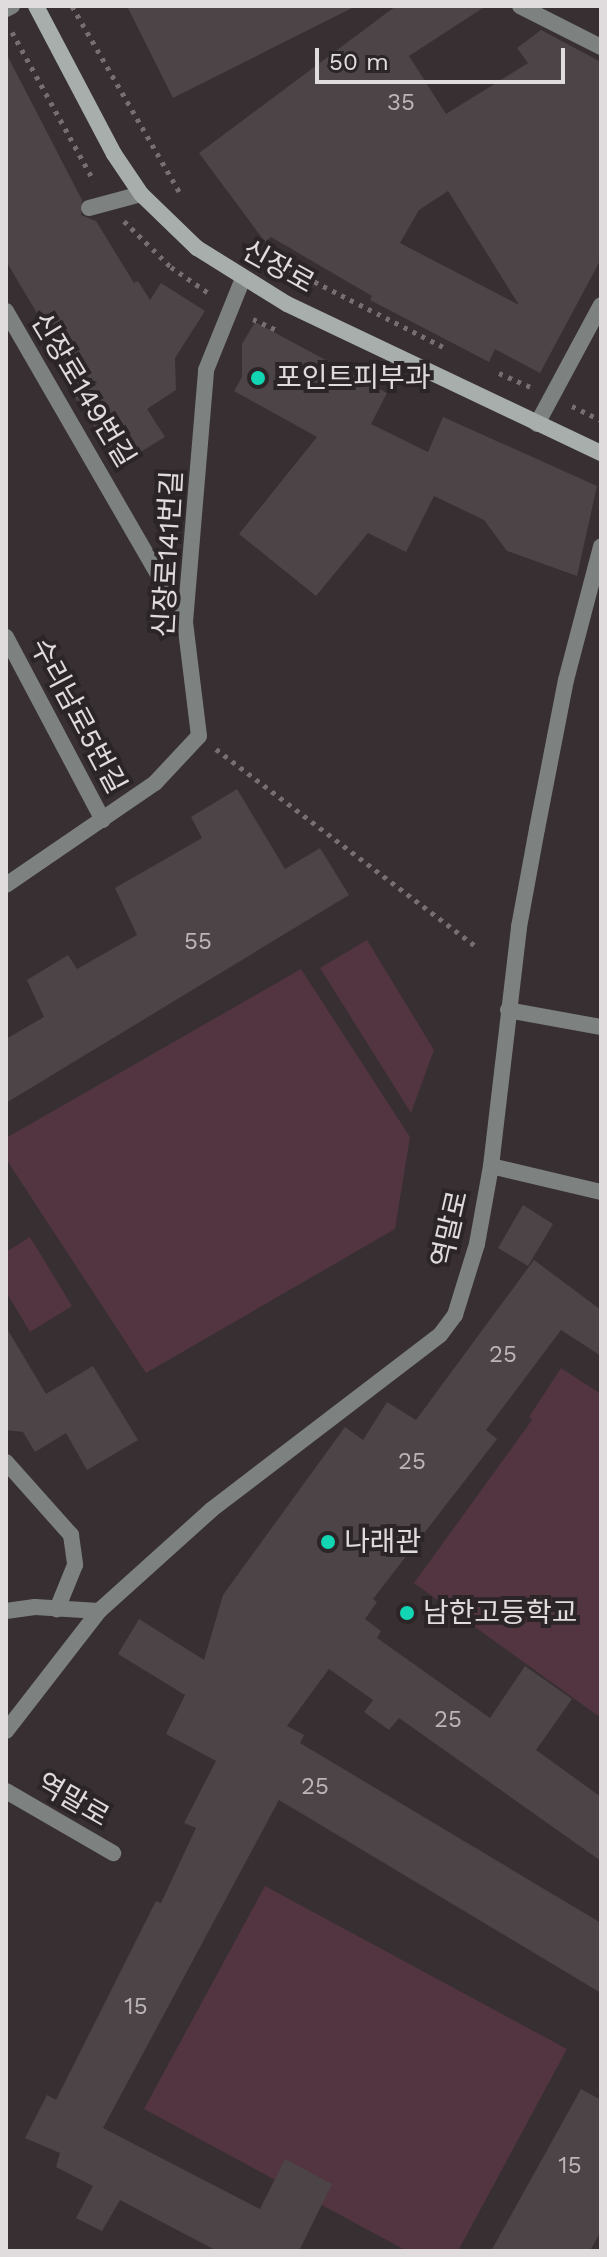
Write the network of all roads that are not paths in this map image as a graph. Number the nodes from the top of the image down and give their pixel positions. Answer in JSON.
{"nodes":[{"id":1,"x":12,"y":6,"type":"edge"},
{"id":2,"x":36,"y":6,"type":"edge"},
{"id":3,"x":520,"y":6,"type":"edge"},
{"id":4,"x":6,"y":9,"type":"edge"},
{"id":5,"x":601,"y":47,"type":"edge"},
{"id":6,"x":141,"y":194,"type":"junction"},
{"id":7,"x":89,"y":208,"type":"dead end"},
{"id":8,"x":242,"y":281,"type":"junction"},
{"id":9,"x":601,"y":305,"type":"edge"},
{"id":10,"x":6,"y":311,"type":"edge"},
{"id":11,"x":537,"y":424,"type":"junction"},
{"id":12,"x":601,"y":453,"type":"edge"},
{"id":13,"x":601,"y":547,"type":"edge"},
{"id":14,"x":185,"y":622,"type":"junction"},
{"id":15,"x":6,"y":637,"type":"edge"},
{"id":16,"x":103,"y":820,"type":"junction"},
{"id":17,"x":6,"y":885,"type":"edge"},
{"id":18,"x":508,"y":1010,"type":"junction"},
{"id":19,"x":601,"y":1027,"type":"edge"},
{"id":20,"x":491,"y":1166,"type":"junction"},
{"id":21,"x":601,"y":1192,"type":"edge"},
{"id":22,"x":6,"y":1462,"type":"edge"},
{"id":23,"x":57,"y":1609,"type":"junction"},
{"id":24,"x":6,"y":1611,"type":"edge"},
{"id":25,"x":99,"y":1611,"type":"junction"},
{"id":26,"x":6,"y":1731,"type":"edge"},
{"id":27,"x":6,"y":1791,"type":"edge"},
{"id":28,"x":113,"y":1853,"type":"dead end"}],
"edges":[{"from":1,"to":4,"type":"street"},
{"from":2,"to":6,"type":"street","name":"신장로"},
{"from":3,"to":5,"type":"street"},
{"from":6,"to":7,"type":"street"},
{"from":6,"to":8,"type":"street","name":"신장로"},
{"from":8,"to":11,"type":"street","name":"신장로"},
{"from":8,"to":14,"type":"street","name":"신장로141번길"},
{"from":9,"to":11,"type":"street"},
{"from":10,"to":14,"type":"street","name":"신장로149번길"},
{"from":11,"to":12,"type":"street","name":"신장로"},
{"from":13,"to":18,"type":"street","name":"역말로"},
{"from":14,"to":16,"type":"street","name":"신장로141번길"},
{"from":15,"to":16,"type":"street","name":"수리남로5번길"},
{"from":16,"to":17,"type":"street"},
{"from":18,"to":19,"type":"street"},
{"from":18,"to":20,"type":"street","name":"역말로"},
{"from":20,"to":21,"type":"street"},
{"from":20,"to":25,"type":"street","name":"역말로"},
{"from":22,"to":23,"type":"street"},
{"from":23,"to":24,"type":"street"},
{"from":23,"to":25,"type":"street"},
{"from":25,"to":26,"type":"street","name":"역말로"},
{"from":27,"to":28,"type":"street","name":"역말로"}]}
